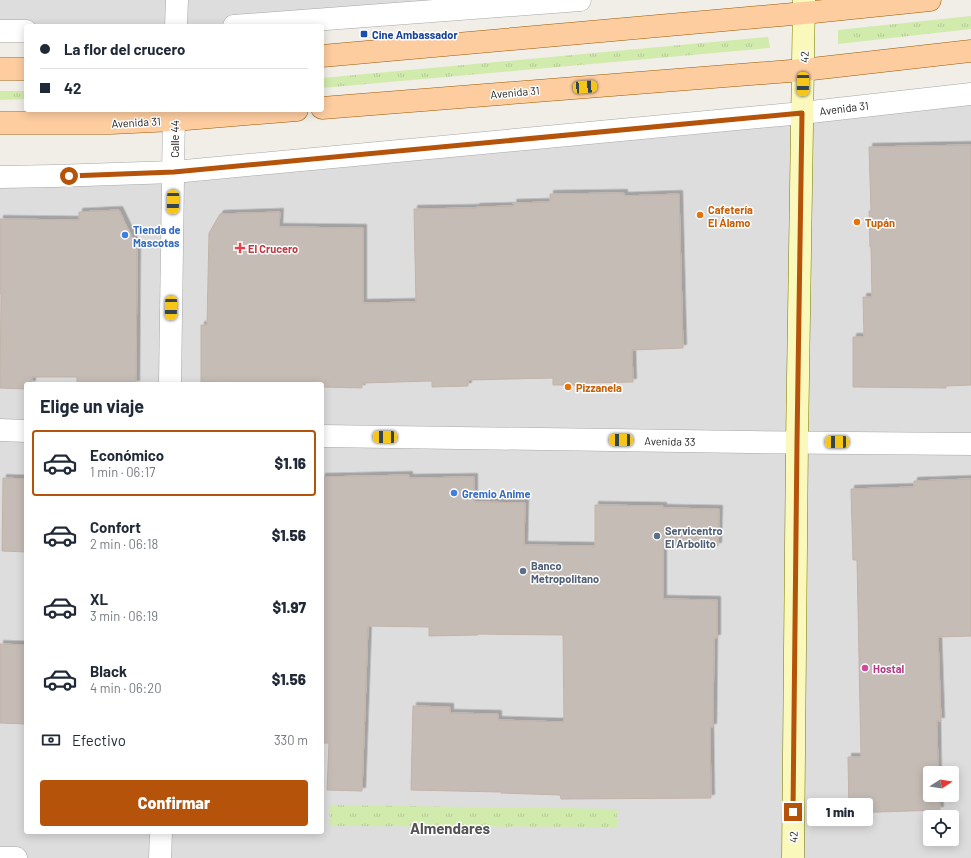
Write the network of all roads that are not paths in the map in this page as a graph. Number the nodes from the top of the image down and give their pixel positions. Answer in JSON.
{"nodes":[{"id":1,"x":177,"y":0,"type":"edge"},
{"id":2,"x":580,"y":0,"type":"edge"},
{"id":3,"x":930,"y":0,"type":"edge"},
{"id":4,"x":804,"y":6,"type":"edge"},
{"id":5,"x":176,"y":24,"type":"edge"},
{"id":6,"x":261,"y":24,"type":"edge"},
{"id":7,"x":24,"y":31,"type":"edge"},
{"id":8,"x":0,"y":32,"type":"edge"},
{"id":9,"x":971,"y":51,"type":"edge"},
{"id":10,"x":324,"y":56,"type":"edge"},
{"id":11,"x":0,"y":69,"type":"edge"},
{"id":12,"x":24,"y":69,"type":"edge"},
{"id":13,"x":803,"y":70,"type":"junction"},
{"id":14,"x":971,"y":94,"type":"edge"},
{"id":15,"x":324,"y":108,"type":"edge"},
{"id":16,"x":248,"y":112,"type":"edge"},
{"id":17,"x":802,"y":113,"type":"junction"},
{"id":18,"x":174,"y":115,"type":"edge"},
{"id":19,"x":0,"y":123,"type":"edge"},
{"id":20,"x":174,"y":172,"type":"junction"},
{"id":21,"x":0,"y":177,"type":"edge"},
{"id":22,"x":170,"y":382,"type":"edge"},
{"id":23,"x":0,"y":430,"type":"edge"},
{"id":24,"x":24,"y":431,"type":"edge"},
{"id":25,"x":324,"y":436,"type":"edge"},
{"id":26,"x":797,"y":442,"type":"junction"},
{"id":27,"x":971,"y":444,"type":"edge"},
{"id":28,"x":161,"y":834,"type":"edge"},
{"id":29,"x":0,"y":858,"type":"edge"},
{"id":30,"x":16,"y":858,"type":"edge"},
{"id":31,"x":160,"y":858,"type":"edge"},
{"id":32,"x":793,"y":858,"type":"edge"}],
"edges":[{"from":1,"to":5,"type":"street"},
{"from":2,"to":6,"type":"street"},
{"from":3,"to":4,"type":"main road"},
{"from":4,"to":10,"type":"main road"},
{"from":4,"to":13,"type":"main road","name":"42"},
{"from":7,"to":8,"type":"street"},
{"from":9,"to":13,"type":"main road","name":"Avenida 31"},
{"from":11,"to":12,"type":"main road"},
{"from":13,"to":15,"type":"main road","name":"Avenida 31"},
{"from":13,"to":17,"type":"main road","name":"42"},
{"from":14,"to":17,"type":"street","name":"Avenida 31"},
{"from":16,"to":18,"type":"main road","name":"Avenida 31"},
{"from":17,"to":20,"type":"street","name":"Avenida 31"},
{"from":17,"to":26,"type":"main road","name":"42"},
{"from":18,"to":19,"type":"main road","name":"Avenida 31"},
{"from":18,"to":20,"type":"street","name":"Calle 44"},
{"from":20,"to":21,"type":"street","name":"Avenida 31"},
{"from":20,"to":22,"type":"street","name":"Calle 44"},
{"from":23,"to":24,"type":"street"},
{"from":25,"to":26,"type":"street","name":"Avenida 33"},
{"from":26,"to":27,"type":"street","name":"Avenida 33"},
{"from":26,"to":32,"type":"main road","name":"42"},
{"from":28,"to":31,"type":"street"},
{"from":29,"to":30,"type":"street"}]}
